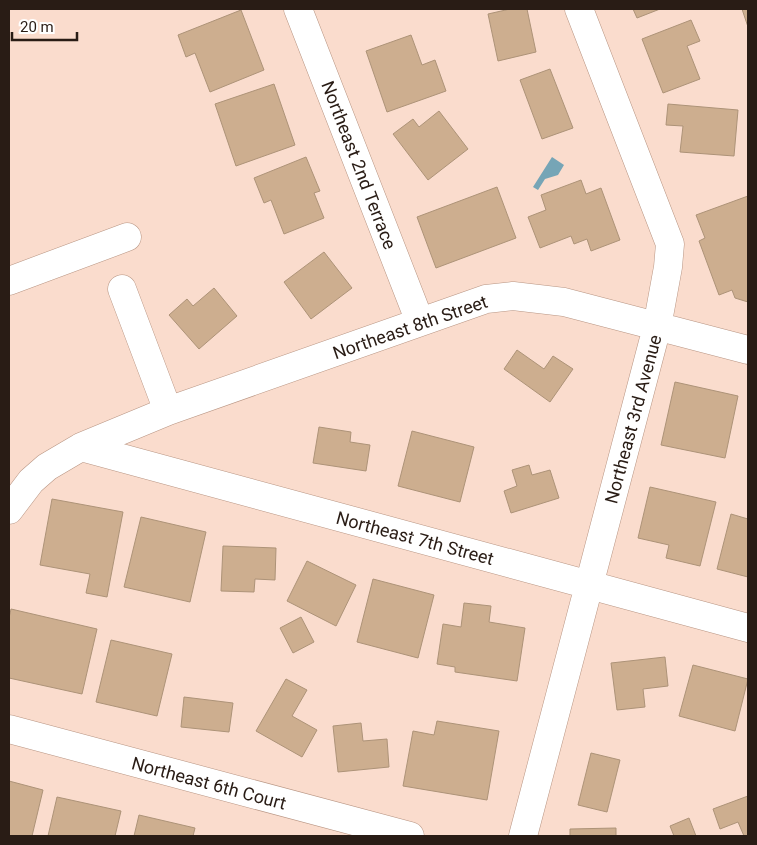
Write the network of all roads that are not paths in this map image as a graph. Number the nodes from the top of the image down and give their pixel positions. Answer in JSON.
{"nodes":[{"id":1,"x":298,"y":9,"type":"edge"},
{"id":2,"x":579,"y":9,"type":"edge"},
{"id":3,"x":127,"y":237,"type":"dead end"},
{"id":4,"x":9,"y":281,"type":"edge"},
{"id":5,"x":122,"y":289,"type":"dead end"},
{"id":6,"x":420,"y":322,"type":"junction"},
{"id":7,"x":657,"y":327,"type":"junction"},
{"id":8,"x":748,"y":350,"type":"edge"},
{"id":9,"x":168,"y":411,"type":"junction"},
{"id":10,"x":81,"y":447,"type":"junction"},
{"id":11,"x":9,"y":510,"type":"edge"},
{"id":12,"x":588,"y":586,"type":"junction"},
{"id":13,"x":748,"y":628,"type":"edge"},
{"id":14,"x":9,"y":729,"type":"edge"},
{"id":15,"x":410,"y":836,"type":"edge"},
{"id":16,"x":523,"y":836,"type":"edge"}],
"edges":[{"from":1,"to":6,"type":"street","name":"Northeast 2nd Terrace"},
{"from":2,"to":7,"type":"street","name":"Northeast 3rd Avenue"},
{"from":3,"to":4,"type":"street"},
{"from":5,"to":9,"type":"street"},
{"from":6,"to":7,"type":"street","name":"Northeast 8th Street"},
{"from":6,"to":9,"type":"street","name":"Northeast 8th Street"},
{"from":7,"to":8,"type":"street","name":"Northeast 8th Street"},
{"from":7,"to":12,"type":"street","name":"Northeast 3rd Avenue"},
{"from":9,"to":10,"type":"street","name":"Northeast 8th Street"},
{"from":10,"to":11,"type":"street","name":"Northeast 8th Street"},
{"from":10,"to":12,"type":"street","name":"Northeast 7th Street"},
{"from":12,"to":13,"type":"street","name":"Northeast 7th Street"},
{"from":12,"to":16,"type":"street","name":"Northeast 3rd Avenue"},
{"from":14,"to":15,"type":"street","name":"Northeast 6th Court"}]}
